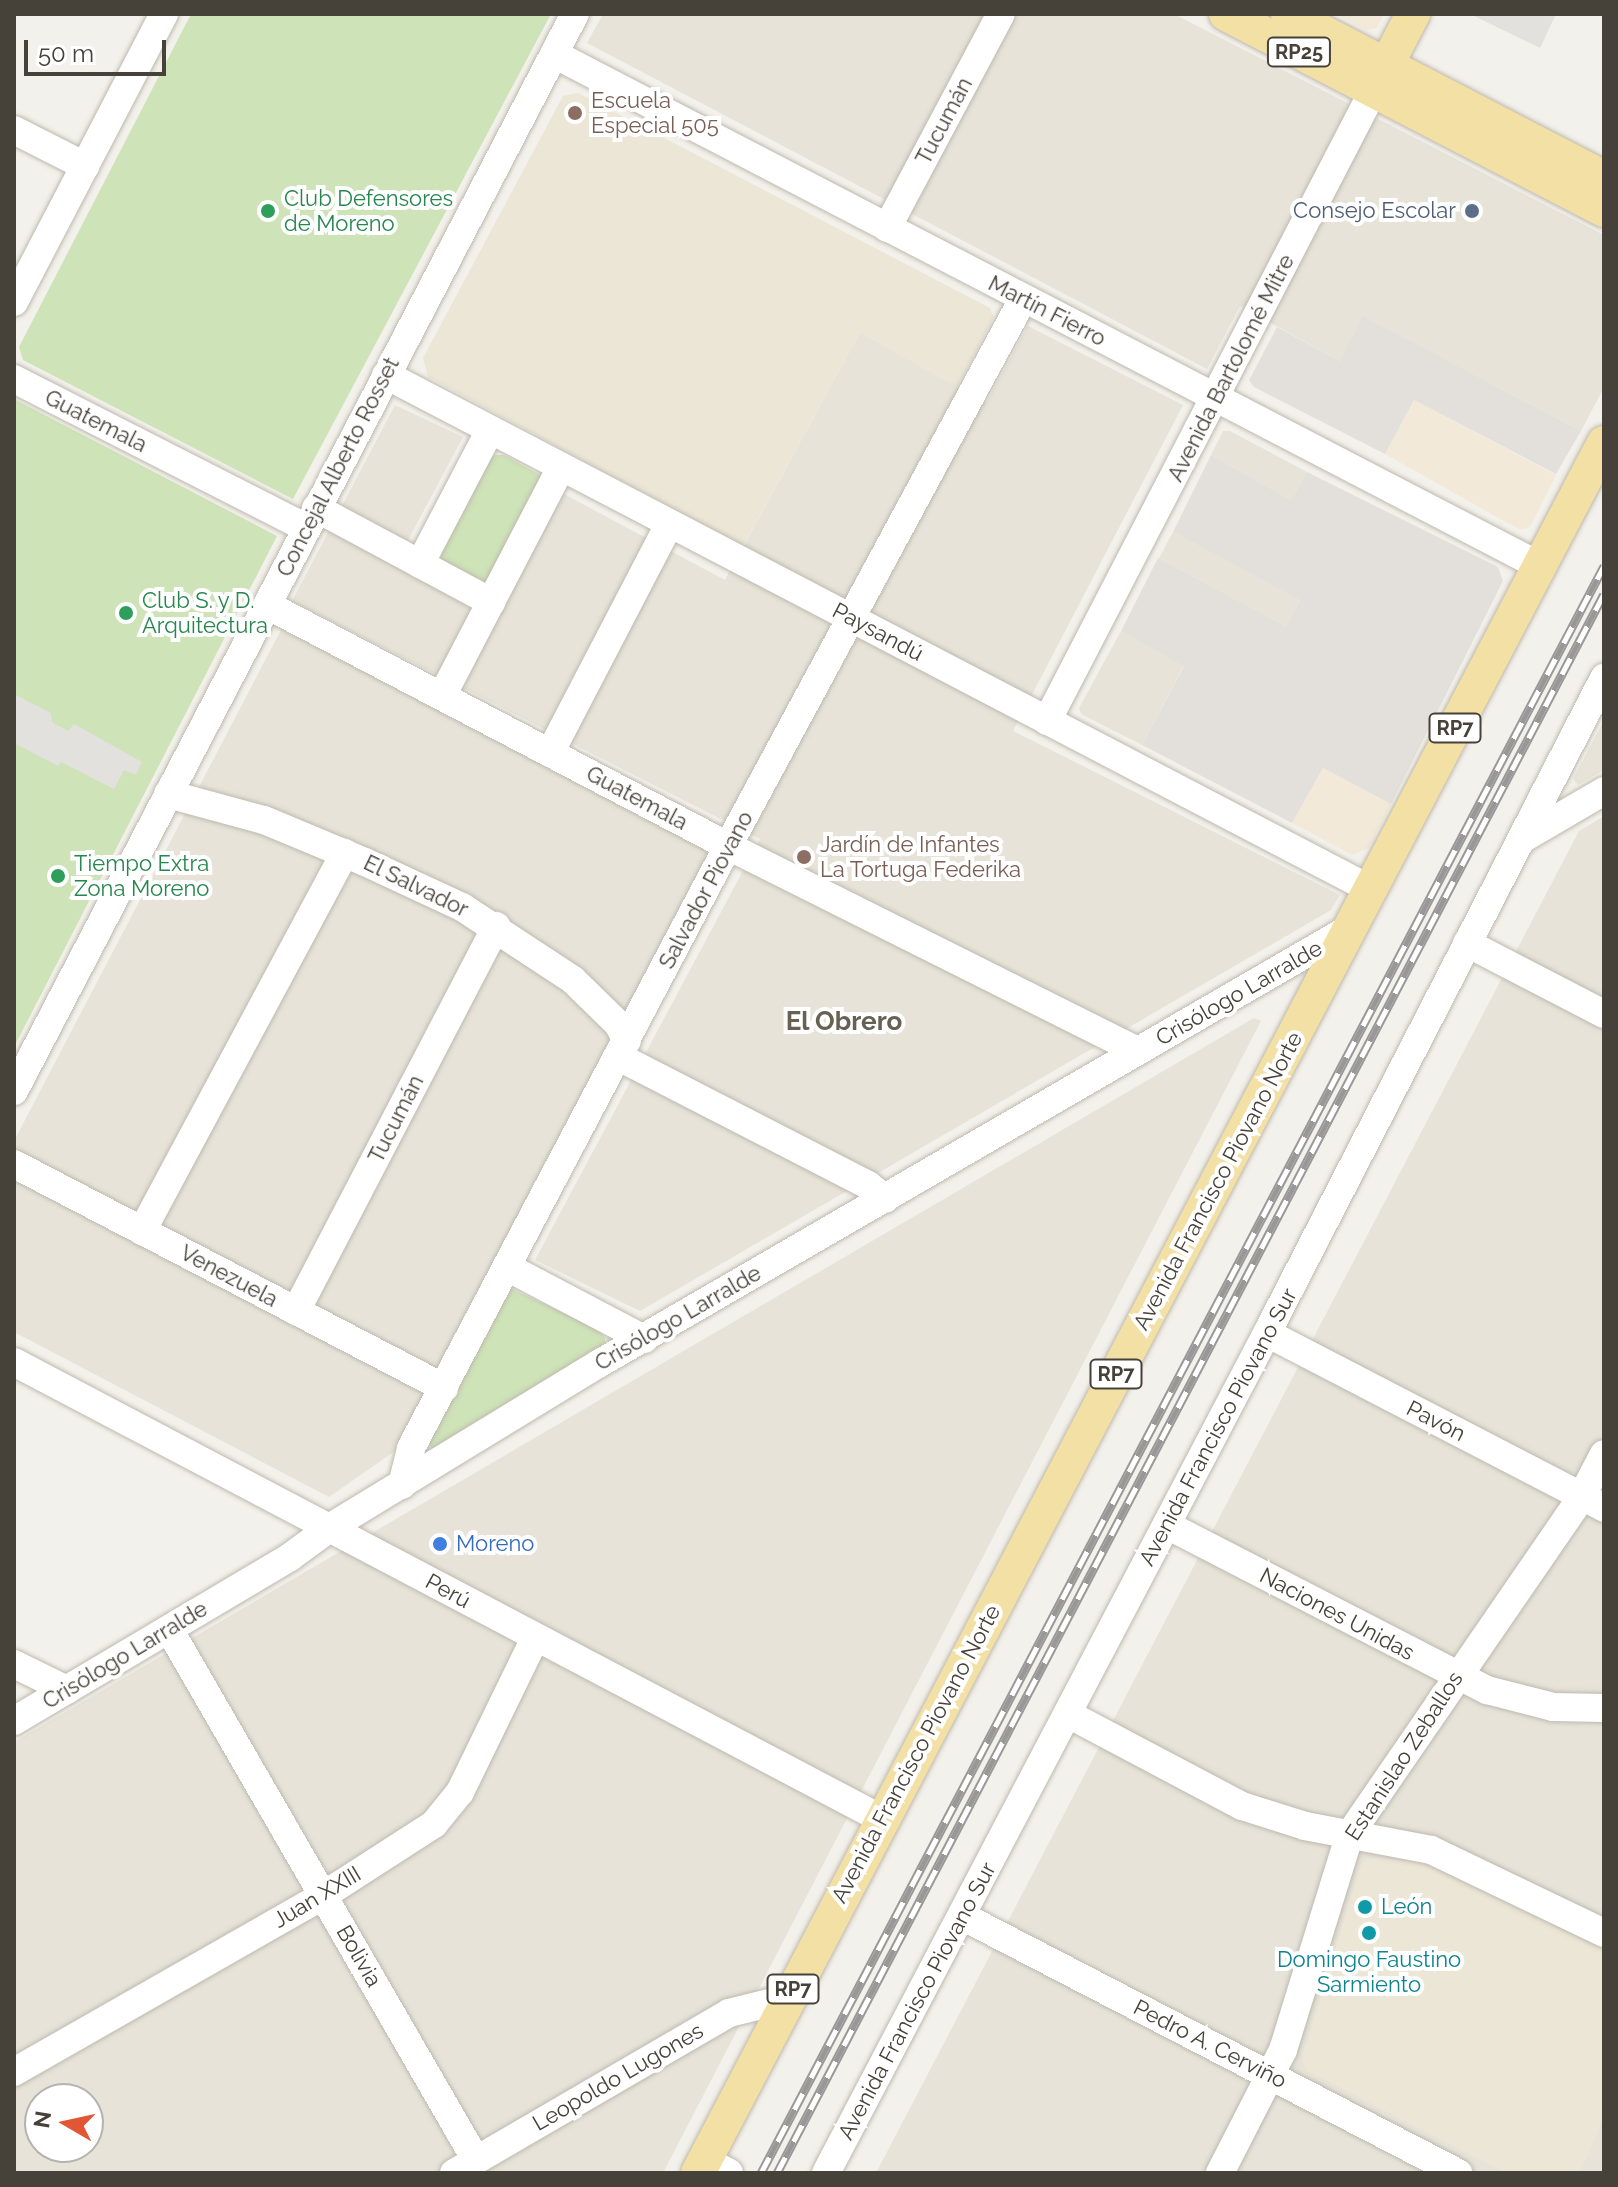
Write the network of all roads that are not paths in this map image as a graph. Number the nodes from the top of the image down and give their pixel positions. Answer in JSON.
{"nodes":[{"id":1,"x":164,"y":14,"type":"edge"},
{"id":2,"x":575,"y":14,"type":"edge"},
{"id":3,"x":1001,"y":14,"type":"edge"},
{"id":4,"x":1226,"y":14,"type":"edge"},
{"id":5,"x":1288,"y":14,"type":"edge"},
{"id":6,"x":1413,"y":14,"type":"edge"},
{"id":7,"x":554,"y":54,"type":"junction"},
{"id":8,"x":1380,"y":78,"type":"junction"},
{"id":9,"x":14,"y":130,"type":"edge"},
{"id":10,"x":85,"y":166,"type":"junction"},
{"id":11,"x":1604,"y":178,"type":"edge"},
{"id":12,"x":1604,"y":210,"type":"edge"},
{"id":13,"x":887,"y":228,"type":"junction"},
{"id":14,"x":1023,"y":299,"type":"junction"},
{"id":15,"x":14,"y":302,"type":"edge"},
{"id":16,"x":386,"y":375,"type":"junction"},
{"id":17,"x":14,"y":379,"type":"edge"},
{"id":18,"x":1216,"y":396,"type":"junction"},
{"id":19,"x":490,"y":430,"type":"junction"},
{"id":20,"x":1604,"y":443,"type":"edge"},
{"id":21,"x":561,"y":467,"type":"junction"},
{"id":22,"x":311,"y":518,"type":"junction"},
{"id":23,"x":669,"y":524,"type":"junction"},
{"id":24,"x":420,"y":564,"type":"junction"},
{"id":25,"x":1540,"y":566,"type":"junction"},
{"id":26,"x":491,"y":602,"type":"junction"},
{"id":27,"x":267,"y":605,"type":"junction"},
{"id":28,"x":852,"y":619,"type":"junction"},
{"id":29,"x":1604,"y":678,"type":"edge"},
{"id":30,"x":442,"y":696,"type":"junction"},
{"id":31,"x":1047,"y":721,"type":"junction"},
{"id":32,"x":550,"y":753,"type":"junction"},
{"id":33,"x":1604,"y":791,"type":"edge"},
{"id":34,"x":168,"y":794,"type":"junction"},
{"id":35,"x":1520,"y":839,"type":"junction"},
{"id":36,"x":728,"y":846,"type":"junction"},
{"id":37,"x":345,"y":853,"type":"junction"},
{"id":38,"x":1370,"y":889,"type":"junction"},
{"id":39,"x":496,"y":926,"type":"junction"},
{"id":40,"x":1350,"y":928,"type":"junction"},
{"id":41,"x":1467,"y":943,"type":"junction"},
{"id":42,"x":1604,"y":1014,"type":"edge"},
{"id":43,"x":623,"y":1049,"type":"junction"},
{"id":44,"x":1138,"y":1051,"type":"junction"},
{"id":45,"x":14,"y":1091,"type":"edge"},
{"id":46,"x":14,"y":1164,"type":"edge"},
{"id":47,"x":885,"y":1199,"type":"junction"},
{"id":48,"x":142,"y":1231,"type":"junction"},
{"id":49,"x":507,"y":1267,"type":"junction"},
{"id":50,"x":296,"y":1311,"type":"junction"},
{"id":51,"x":1267,"y":1333,"type":"junction"},
{"id":52,"x":644,"y":1339,"type":"junction"},
{"id":53,"x":14,"y":1362,"type":"edge"},
{"id":54,"x":444,"y":1388,"type":"junction"},
{"id":55,"x":1604,"y":1454,"type":"edge"},
{"id":56,"x":402,"y":1485,"type":"junction"},
{"id":57,"x":1593,"y":1502,"type":"edge"},
{"id":58,"x":1167,"y":1525,"type":"junction"},
{"id":59,"x":331,"y":1527,"type":"junction"},
{"id":60,"x":169,"y":1629,"type":"junction"},
{"id":61,"x":535,"y":1638,"type":"junction"},
{"id":62,"x":14,"y":1664,"type":"edge"},
{"id":63,"x":1455,"y":1677,"type":"junction"},
{"id":64,"x":67,"y":1690,"type":"junction"},
{"id":65,"x":1604,"y":1708,"type":"edge"},
{"id":66,"x":1068,"y":1714,"type":"junction"},
{"id":67,"x":14,"y":1721,"type":"edge"},
{"id":68,"x":882,"y":1819,"type":"junction"},
{"id":69,"x":1350,"y":1834,"type":"junction"},
{"id":70,"x":324,"y":1895,"type":"junction"},
{"id":71,"x":962,"y":1916,"type":"junction"},
{"id":72,"x":1604,"y":1933,"type":"edge"},
{"id":73,"x":789,"y":1998,"type":"junction"},
{"id":74,"x":14,"y":2072,"type":"edge"},
{"id":75,"x":1271,"y":2076,"type":"junction"},
{"id":76,"x":465,"y":2166,"type":"edge"},
{"id":77,"x":711,"y":2169,"type":"edge"},
{"id":78,"x":826,"y":2173,"type":"edge"},
{"id":79,"x":1220,"y":2173,"type":"edge"},
{"id":80,"x":1458,"y":2173,"type":"edge"}],
"edges":[{"from":1,"to":10,"type":"street"},
{"from":2,"to":7,"type":"street","name":"Concejal Alberto Rosset"},
{"from":3,"to":13,"type":"street","name":"Tucumán"},
{"from":4,"to":8,"type":"main road","number":"RP25"},
{"from":5,"to":8,"type":"main road","number":"RP25"},
{"from":6,"to":8,"type":"main road","name":"Avenida Bartolomé Mitre"},
{"from":7,"to":13,"type":"street","name":"Martín Fierro"},
{"from":7,"to":16,"type":"street","name":"Concejal Alberto Rosset"},
{"from":8,"to":11,"type":"main road"},
{"from":8,"to":12,"type":"main road"},
{"from":8,"to":18,"type":"street","name":"Avenida Bartolomé Mitre"},
{"from":9,"to":10,"type":"street"},
{"from":10,"to":15,"type":"street"},
{"from":13,"to":14,"type":"street","name":"Martín Fierro"},
{"from":14,"to":18,"type":"street","name":"Martín Fierro"},
{"from":14,"to":28,"type":"street","name":"Salvador Piovano"},
{"from":16,"to":19,"type":"street","name":"Paysandú"},
{"from":16,"to":22,"type":"street","name":"Concejal Alberto Rosset"},
{"from":17,"to":22,"type":"street","name":"Guatemala"},
{"from":18,"to":25,"type":"street","name":"Martín Fierro"},
{"from":18,"to":31,"type":"street","name":"Avenida Bartolomé Mitre"},
{"from":19,"to":21,"type":"street","name":"Paysandú"},
{"from":19,"to":24,"type":"street"},
{"from":20,"to":25,"type":"main road","name":"Avenida Francisco Piovano Norte","number":"RP7"},
{"from":21,"to":23,"type":"street","name":"Paysandú"},
{"from":21,"to":26,"type":"street"},
{"from":22,"to":24,"type":"street","name":"Guatemala"},
{"from":22,"to":27,"type":"street","name":"Concejal Alberto Rosset"},
{"from":23,"to":28,"type":"street","name":"Paysandú"},
{"from":23,"to":32,"type":"street"},
{"from":24,"to":26,"type":"street","name":"Guatemala"},
{"from":25,"to":38,"type":"main road","name":"Avenida Francisco Piovano Norte","number":"RP7"},
{"from":26,"to":30,"type":"street"},
{"from":27,"to":30,"type":"street","name":"Guatemala"},
{"from":27,"to":34,"type":"street","name":"Concejal Alberto Rosset"},
{"from":28,"to":31,"type":"street","name":"Paysandú"},
{"from":28,"to":36,"type":"street","name":"Salvador Piovano"},
{"from":29,"to":35,"type":"street","name":"Avenida Francisco Piovano Sur"},
{"from":30,"to":32,"type":"street","name":"Guatemala"},
{"from":31,"to":38,"type":"street","name":"Paysandú"},
{"from":32,"to":36,"type":"street","name":"Guatemala"},
{"from":33,"to":35,"type":"street"},
{"from":34,"to":37,"type":"street","name":"El Salvador"},
{"from":34,"to":45,"type":"street","name":"Concejal Alberto Rosset"},
{"from":35,"to":41,"type":"street","name":"Avenida Francisco Piovano Sur"},
{"from":36,"to":43,"type":"street","name":"Salvador Piovano"},
{"from":36,"to":44,"type":"street","name":"Guatemala"},
{"from":37,"to":39,"type":"street","name":"El Salvador"},
{"from":37,"to":48,"type":"street"},
{"from":38,"to":40,"type":"main road","name":"Avenida Francisco Piovano Norte","number":"RP7"},
{"from":39,"to":43,"type":"street","name":"El Salvador"},
{"from":39,"to":50,"type":"street","name":"Tucumán"},
{"from":40,"to":44,"type":"street","name":"Crisólogo Larralde"},
{"from":40,"to":68,"type":"main road","name":"Avenida Francisco Piovano Norte","number":"RP7"},
{"from":41,"to":42,"type":"street"},
{"from":41,"to":51,"type":"street","name":"Avenida Francisco Piovano Sur"},
{"from":43,"to":47,"type":"street","name":"El Salvador"},
{"from":43,"to":49,"type":"street","name":"Salvador Piovano"},
{"from":44,"to":47,"type":"street","name":"Crisólogo Larralde"},
{"from":46,"to":48,"type":"street","name":"Venezuela"},
{"from":47,"to":52,"type":"street","name":"Crisólogo Larralde"},
{"from":48,"to":50,"type":"street","name":"Venezuela"},
{"from":49,"to":52,"type":"street"},
{"from":49,"to":54,"type":"street","name":"Salvador Piovano"},
{"from":50,"to":54,"type":"street","name":"Venezuela"},
{"from":51,"to":57,"type":"street","name":"Pavón"},
{"from":51,"to":58,"type":"street","name":"Avenida Francisco Piovano Sur"},
{"from":52,"to":56,"type":"street","name":"Crisólogo Larralde"},
{"from":53,"to":59,"type":"street","name":"Perú"},
{"from":54,"to":56,"type":"street","name":"Salvador Piovano"},
{"from":55,"to":57,"type":"street","name":"Estanislao Zeballos"},
{"from":56,"to":59,"type":"street","name":"Crisólogo Larralde"},
{"from":57,"to":63,"type":"street","name":"Estanislao Zeballos"},
{"from":58,"to":63,"type":"street","name":"Naciones Unidas"},
{"from":58,"to":66,"type":"street","name":"Avenida Francisco Piovano Sur"},
{"from":59,"to":60,"type":"street","name":"Crisólogo Larralde"},
{"from":59,"to":61,"type":"street","name":"Perú"},
{"from":60,"to":64,"type":"street","name":"Crisólogo Larralde"},
{"from":60,"to":70,"type":"street","name":"Bolivia"},
{"from":61,"to":68,"type":"street","name":"Perú"},
{"from":61,"to":70,"type":"street","name":"Juan XXIII"},
{"from":62,"to":64,"type":"street"},
{"from":63,"to":65,"type":"street","name":"Naciones Unidas"},
{"from":63,"to":69,"type":"street","name":"Estanislao Zeballos"},
{"from":64,"to":67,"type":"street","name":"Crisólogo Larralde"},
{"from":66,"to":69,"type":"street"},
{"from":66,"to":71,"type":"street","name":"Avenida Francisco Piovano Sur"},
{"from":68,"to":73,"type":"main road","name":"Avenida Francisco Piovano Norte","number":"RP7"},
{"from":69,"to":72,"type":"street"},
{"from":69,"to":75,"type":"street","name":"Estanislao Zeballos"},
{"from":70,"to":74,"type":"street","name":"Juan XXIII"},
{"from":70,"to":76,"type":"street","name":"Bolivia"},
{"from":71,"to":75,"type":"street","name":"Pedro A. Cerviño"},
{"from":71,"to":78,"type":"street","name":"Avenida Francisco Piovano Sur"},
{"from":73,"to":76,"type":"street","name":"Leopoldo Lugones"},
{"from":73,"to":77,"type":"main road","name":"Avenida Francisco Piovano Norte","number":"RP7"},
{"from":75,"to":79,"type":"street","name":"Estanislao Zeballos"},
{"from":75,"to":80,"type":"street","name":"Pedro A. Cerviño"}]}
